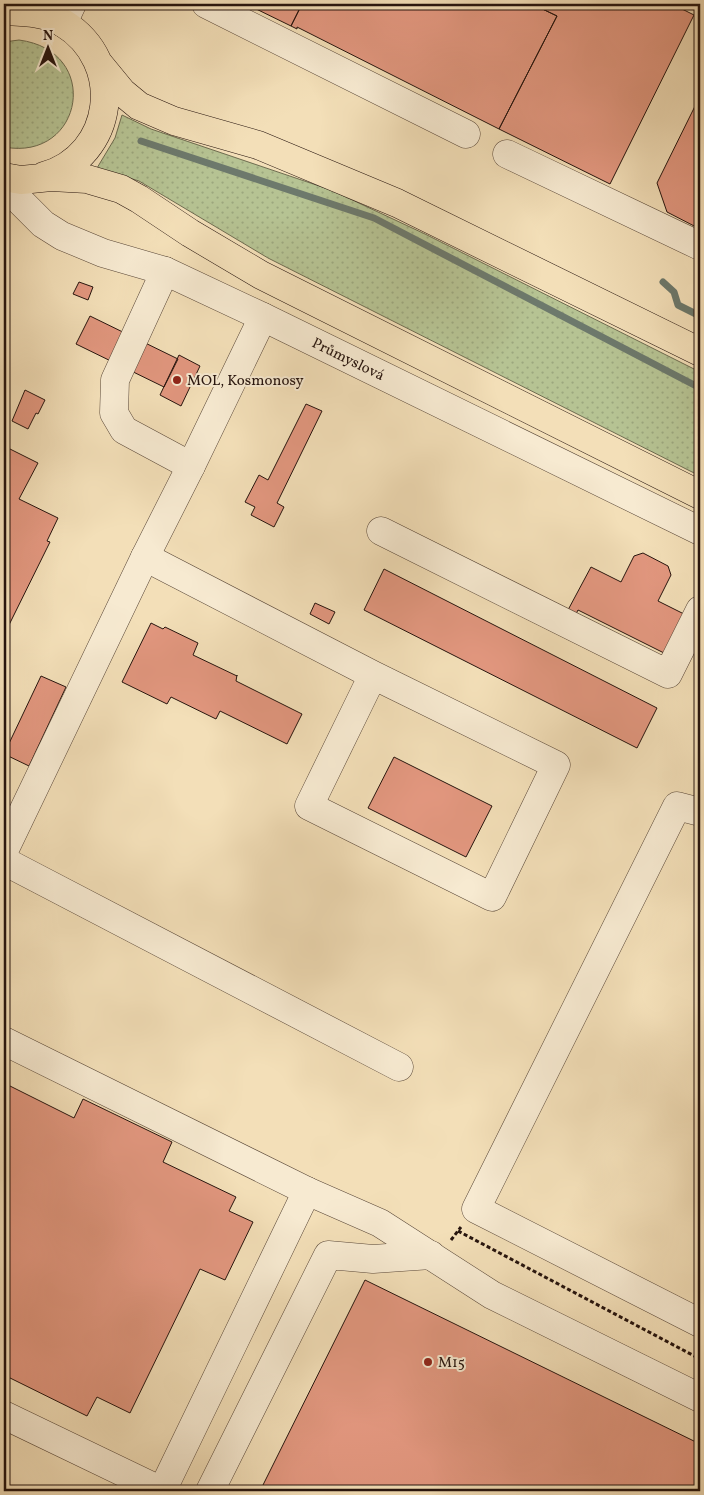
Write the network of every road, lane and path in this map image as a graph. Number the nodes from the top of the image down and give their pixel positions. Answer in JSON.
{"nodes":[{"id":1,"x":206,"y":4,"type":"edge"},
{"id":2,"x":10,"y":12,"type":"edge"},
{"id":3,"x":68,"y":14,"type":"edge"},
{"id":4,"x":99,"y":64,"type":"junction"},
{"id":5,"x":466,"y":134,"type":"dead end"},
{"id":6,"x":507,"y":154,"type":"dead end"},
{"id":7,"x":4,"y":177,"type":"edge"},
{"id":8,"x":36,"y":178,"type":"junction"},
{"id":9,"x":4,"y":184,"type":"edge"},
{"id":10,"x":700,"y":246,"type":"edge"},
{"id":11,"x":164,"y":271,"type":"junction"},
{"id":12,"x":263,"y":317,"type":"junction"},
{"id":13,"x":700,"y":352,"type":"edge"},
{"id":14,"x":191,"y":466,"type":"junction"},
{"id":15,"x":700,"y":495,"type":"edge"},
{"id":16,"x":380,"y":531,"type":"dead end"},
{"id":17,"x":700,"y":531,"type":"edge"},
{"id":18,"x":145,"y":557,"type":"junction"},
{"id":19,"x":700,"y":610,"type":"edge"},
{"id":20,"x":373,"y":675,"type":"junction"},
{"id":21,"x":700,"y":812,"type":"edge"},
{"id":22,"x":4,"y":851,"type":"edge"},
{"id":23,"x":4,"y":861,"type":"edge"},
{"id":24,"x":4,"y":1042,"type":"edge"},
{"id":25,"x":399,"y":1067,"type":"dead end"},
{"id":26,"x":308,"y":1191,"type":"junction"},
{"id":27,"x":458,"y":1231,"type":"dead end"},
{"id":28,"x":431,"y":1255,"type":"junction"},
{"id":29,"x":700,"y":1323,"type":"edge"},
{"id":30,"x":700,"y":1359,"type":"edge"},
{"id":31,"x":700,"y":1398,"type":"edge"},
{"id":32,"x":4,"y":1415,"type":"edge"},
{"id":33,"x":162,"y":1491,"type":"edge"},
{"id":34,"x":210,"y":1491,"type":"edge"}],
"edges":[{"from":1,"to":5,"type":"street"},
{"from":2,"to":3,"type":"main road"},
{"from":3,"to":4,"type":"main road"},
{"from":4,"to":8,"type":"main road"},
{"from":4,"to":13,"type":"main road"},
{"from":6,"to":10,"type":"street"},
{"from":7,"to":8,"type":"main road"},
{"from":8,"to":15,"type":"main road"},
{"from":9,"to":11,"type":"street","name":"Průmyslová"},
{"from":11,"to":12,"type":"street","name":"Průmyslová"},
{"from":11,"to":14,"type":"street"},
{"from":12,"to":14,"type":"street"},
{"from":12,"to":17,"type":"street","name":"Průmyslová"},
{"from":14,"to":18,"type":"street"},
{"from":16,"to":19,"type":"street"},
{"from":18,"to":20,"type":"street"},
{"from":18,"to":22,"type":"street"},
{"from":20,"to":20,"type":"street"},
{"from":21,"to":29,"type":"street"},
{"from":23,"to":25,"type":"street"},
{"from":24,"to":26,"type":"street"},
{"from":26,"to":28,"type":"street"},
{"from":26,"to":33,"type":"street"},
{"from":27,"to":30,"type":"path"},
{"from":28,"to":31,"type":"street"},
{"from":28,"to":34,"type":"street"},
{"from":32,"to":33,"type":"street"}]}
